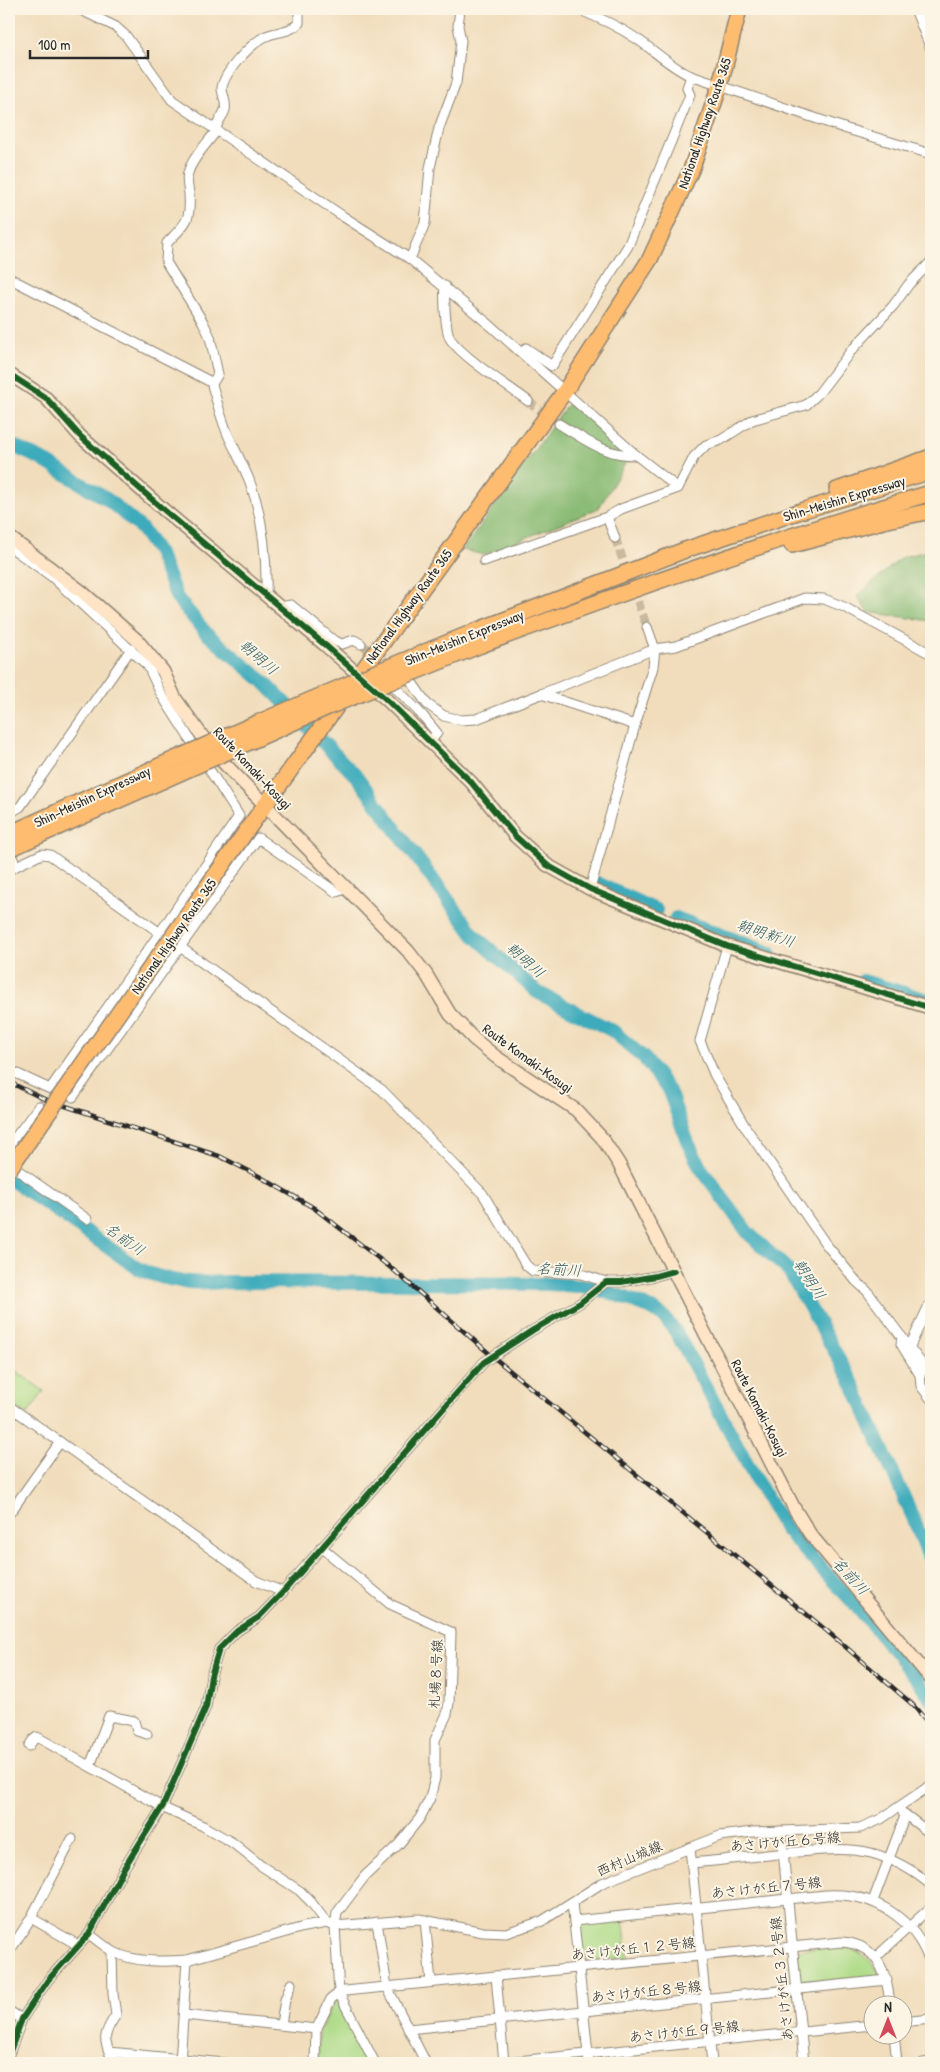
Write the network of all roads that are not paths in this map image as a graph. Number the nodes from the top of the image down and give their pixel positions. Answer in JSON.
{"nodes":[{"id":1,"x":79,"y":9,"type":"edge"},
{"id":2,"x":299,"y":9,"type":"edge"},
{"id":3,"x":460,"y":9,"type":"edge"},
{"id":4,"x":578,"y":9,"type":"edge"},
{"id":5,"x":739,"y":9,"type":"edge"},
{"id":6,"x":916,"y":9,"type":"edge"},
{"id":7,"x":931,"y":49,"type":"edge"},
{"id":8,"x":691,"y":76,"type":"junction"},
{"id":9,"x":720,"y":85,"type":"junction"},
{"id":10,"x":216,"y":131,"type":"junction"},
{"id":11,"x":931,"y":154,"type":"edge"},
{"id":12,"x":410,"y":259,"type":"junction"},
{"id":13,"x":931,"y":262,"type":"edge"},
{"id":14,"x":9,"y":278,"type":"edge"},
{"id":15,"x":445,"y":286,"type":"junction"},
{"id":16,"x":526,"y":348,"type":"dead end"},
{"id":17,"x":9,"y":374,"type":"edge"},
{"id":18,"x":212,"y":384,"type":"junction"},
{"id":19,"x":565,"y":391,"type":"junction"},
{"id":20,"x":528,"y":401,"type":"tunnel mouth"},
{"id":21,"x":559,"y":424,"type":"tunnel mouth"},
{"id":22,"x":636,"y":455,"type":"junction"},
{"id":23,"x":931,"y":457,"type":"edge"},
{"id":24,"x":931,"y":471,"type":"edge"},
{"id":25,"x":678,"y":488,"type":"junction"},
{"id":26,"x":931,"y":493,"type":"edge"},
{"id":27,"x":931,"y":510,"type":"edge"},
{"id":28,"x":607,"y":517,"type":"junction"},
{"id":29,"x":9,"y":537,"type":"edge"},
{"id":30,"x":615,"y":538,"type":"tunnel mouth"},
{"id":31,"x":9,"y":546,"type":"edge"},
{"id":32,"x":685,"y":550,"type":"junction"},
{"id":33,"x":484,"y":561,"type":"dead end"},
{"id":34,"x":266,"y":595,"type":"junction"},
{"id":35,"x":280,"y":607,"type":"junction"},
{"id":36,"x":580,"y":608,"type":"junction"},
{"id":37,"x":647,"y":627,"type":"tunnel mouth"},
{"id":38,"x":478,"y":638,"type":"junction"},
{"id":39,"x":361,"y":644,"type":"tunnel mouth"},
{"id":40,"x":131,"y":649,"type":"junction"},
{"id":41,"x":654,"y":649,"type":"junction"},
{"id":42,"x":931,"y":654,"type":"edge"},
{"id":43,"x":358,"y":675,"type":"junction"},
{"id":44,"x":541,"y":694,"type":"junction"},
{"id":45,"x":635,"y":725,"type":"junction"},
{"id":46,"x":430,"y":742,"type":"junction"},
{"id":47,"x":265,"y":806,"type":"junction"},
{"id":48,"x":9,"y":813,"type":"edge"},
{"id":49,"x":9,"y":834,"type":"edge"},
{"id":50,"x":9,"y":850,"type":"edge"},
{"id":51,"x":12,"y":868,"type":"edge"},
{"id":52,"x":348,"y":888,"type":"junction"},
{"id":53,"x":590,"y":889,"type":"junction"},
{"id":54,"x":159,"y":934,"type":"junction"},
{"id":55,"x":727,"y":946,"type":"junction"},
{"id":56,"x":180,"y":947,"type":"junction"},
{"id":57,"x":931,"y":1008,"type":"edge"},
{"id":58,"x":9,"y":1070,"type":"edge"},
{"id":59,"x":73,"y":1097,"type":"dead end"},
{"id":60,"x":39,"y":1106,"type":"dead end"},
{"id":61,"x":9,"y":1146,"type":"edge"},
{"id":62,"x":9,"y":1163,"type":"edge"},
{"id":63,"x":9,"y":1169,"type":"edge"},
{"id":64,"x":87,"y":1219,"type":"dead end"},
{"id":65,"x":674,"y":1271,"type":"junction"},
{"id":66,"x":604,"y":1283,"type":"junction"},
{"id":67,"x":931,"y":1301,"type":"edge"},
{"id":68,"x":902,"y":1337,"type":"junction"},
{"id":69,"x":910,"y":1346,"type":"junction"},
{"id":70,"x":931,"y":1376,"type":"edge"},
{"id":71,"x":931,"y":1399,"type":"edge"},
{"id":72,"x":9,"y":1406,"type":"edge"},
{"id":73,"x":60,"y":1442,"type":"junction"},
{"id":74,"x":9,"y":1514,"type":"edge"},
{"id":75,"x":321,"y":1547,"type":"junction"},
{"id":76,"x":282,"y":1592,"type":"junction"},
{"id":77,"x":931,"y":1679,"type":"edge"},
{"id":78,"x":147,"y":1734,"type":"dead end"},
{"id":79,"x":29,"y":1746,"type":"dead end"},
{"id":80,"x":90,"y":1766,"type":"junction"},
{"id":81,"x":931,"y":1785,"type":"edge"},
{"id":82,"x":163,"y":1806,"type":"junction"},
{"id":83,"x":898,"y":1807,"type":"junction"},
{"id":84,"x":905,"y":1816,"type":"junction"},
{"id":85,"x":781,"y":1831,"type":"junction"},
{"id":86,"x":931,"y":1834,"type":"edge"},
{"id":87,"x":72,"y":1839,"type":"dead end"},
{"id":88,"x":690,"y":1848,"type":"junction"},
{"id":89,"x":783,"y":1854,"type":"junction"},
{"id":90,"x":889,"y":1859,"type":"junction"},
{"id":91,"x":692,"y":1864,"type":"junction"},
{"id":92,"x":931,"y":1884,"type":"edge"},
{"id":93,"x":787,"y":1899,"type":"junction"},
{"id":94,"x":873,"y":1901,"type":"junction"},
{"id":95,"x":572,"y":1903,"type":"junction"},
{"id":96,"x":931,"y":1907,"type":"edge"},
{"id":97,"x":697,"y":1908,"type":"junction"},
{"id":98,"x":31,"y":1918,"type":"junction"},
{"id":99,"x":425,"y":1920,"type":"junction"},
{"id":100,"x":574,"y":1921,"type":"junction"},
{"id":101,"x":378,"y":1922,"type":"junction"},
{"id":102,"x":331,"y":1924,"type":"junction"},
{"id":103,"x":909,"y":1927,"type":"junction"},
{"id":104,"x":88,"y":1934,"type":"junction"},
{"id":105,"x":78,"y":1945,"type":"junction"},
{"id":106,"x":792,"y":1946,"type":"junction"},
{"id":107,"x":112,"y":1951,"type":"junction"},
{"id":108,"x":9,"y":1952,"type":"edge"},
{"id":109,"x":702,"y":1955,"type":"junction"},
{"id":110,"x":875,"y":1958,"type":"junction"},
{"id":111,"x":187,"y":1960,"type":"junction"},
{"id":112,"x":931,"y":1965,"type":"edge"},
{"id":113,"x":578,"y":1968,"type":"junction"},
{"id":114,"x":496,"y":1976,"type":"junction"},
{"id":115,"x":887,"y":1980,"type":"junction"},
{"id":116,"x":431,"y":1982,"type":"junction"},
{"id":117,"x":291,"y":1984,"type":"dead end"},
{"id":118,"x":387,"y":1987,"type":"junction"},
{"id":119,"x":796,"y":1990,"type":"junction"},
{"id":120,"x":339,"y":1993,"type":"junction"},
{"id":121,"x":889,"y":1994,"type":"edge"},
{"id":122,"x":706,"y":1999,"type":"junction"},
{"id":123,"x":9,"y":2011,"type":"edge"},
{"id":124,"x":583,"y":2011,"type":"junction"},
{"id":125,"x":184,"y":2015,"type":"junction"},
{"id":126,"x":931,"y":2019,"type":"edge"},
{"id":127,"x":22,"y":2020,"type":"junction"},
{"id":128,"x":500,"y":2020,"type":"junction"},
{"id":129,"x":912,"y":2021,"type":"edge"},
{"id":130,"x":281,"y":2024,"type":"junction"},
{"id":131,"x":862,"y":2026,"type":"edge"},
{"id":132,"x":317,"y":2029,"type":"junction"},
{"id":133,"x":408,"y":2029,"type":"junction"},
{"id":134,"x":801,"y":2033,"type":"junction"},
{"id":135,"x":711,"y":2042,"type":"junction"},
{"id":136,"x":895,"y":2044,"type":"edge"},
{"id":137,"x":109,"y":2052,"type":"junction"},
{"id":138,"x":9,"y":2054,"type":"edge"},
{"id":139,"x":588,"y":2059,"type":"edge"},
{"id":140,"x":180,"y":2061,"type":"edge"},
{"id":141,"x":931,"y":2062,"type":"edge"},
{"id":142,"x":114,"y":2063,"type":"edge"},
{"id":143,"x":224,"y":2063,"type":"edge"},
{"id":144,"x":315,"y":2063,"type":"edge"},
{"id":145,"x":375,"y":2063,"type":"edge"},
{"id":146,"x":426,"y":2063,"type":"edge"},
{"id":147,"x":501,"y":2063,"type":"edge"},
{"id":148,"x":712,"y":2063,"type":"edge"},
{"id":149,"x":804,"y":2063,"type":"edge"},
{"id":150,"x":897,"y":2063,"type":"edge"},
{"id":151,"x":923,"y":2063,"type":"edge"}],
"edges":[{"from":1,"to":10,"type":"street"},
{"from":2,"to":10,"type":"street"},
{"from":3,"to":12,"type":"street"},
{"from":4,"to":8,"type":"street"},
{"from":5,"to":9,"type":"highway","name":"National Highway Route 365"},
{"from":6,"to":7,"type":"street"},
{"from":8,"to":9,"type":"street"},
{"from":8,"to":16,"type":"street"},
{"from":9,"to":11,"type":"street"},
{"from":9,"to":19,"type":"highway","name":"National Highway Route 365"},
{"from":10,"to":12,"type":"street"},
{"from":10,"to":18,"type":"street"},
{"from":12,"to":15,"type":"street"},
{"from":13,"to":25,"type":"street"},
{"from":14,"to":18,"type":"street"},
{"from":15,"to":19,"type":"street"},
{"from":15,"to":20,"type":"street"},
{"from":17,"to":34,"type":"main road"},
{"from":18,"to":34,"type":"street"},
{"from":19,"to":22,"type":"street"},
{"from":19,"to":43,"type":"highway","name":"National Highway Route 365"},
{"from":21,"to":22,"type":"street"},
{"from":22,"to":25,"type":"street"},
{"from":23,"to":32,"type":"highway"},
{"from":24,"to":32,"type":"highway","name":"Shin-Meishin Expressway"},
{"from":25,"to":28,"type":"street"},
{"from":26,"to":36,"type":"highway","name":"Shin-Meishin Expressway"},
{"from":27,"to":36,"type":"highway"},
{"from":28,"to":30,"type":"street"},
{"from":28,"to":33,"type":"street"},
{"from":29,"to":47,"type":"main road","name":"Route Komaki-Kosugi"},
{"from":31,"to":40,"type":"street"},
{"from":32,"to":38,"type":"highway","name":"Shin-Meishin Expressway"},
{"from":34,"to":35,"type":"main road"},
{"from":35,"to":39,"type":"street"},
{"from":35,"to":43,"type":"main road"},
{"from":36,"to":38,"type":"highway","name":"Shin-Meishin Expressway"},
{"from":37,"to":41,"type":"street"},
{"from":38,"to":49,"type":"highway","name":"Shin-Meishin Expressway","bridge":true},
{"from":38,"to":50,"type":"highway","name":"Shin-Meishin Expressway","bridge":true},
{"from":40,"to":48,"type":"street"},
{"from":40,"to":54,"type":"street"},
{"from":41,"to":42,"type":"street"},
{"from":41,"to":44,"type":"street"},
{"from":41,"to":45,"type":"street"},
{"from":43,"to":46,"type":"main road"},
{"from":43,"to":47,"type":"highway","name":"National Highway Route 365","bridge":true},
{"from":44,"to":45,"type":"street"},
{"from":44,"to":46,"type":"street"},
{"from":45,"to":53,"type":"street"},
{"from":46,"to":53,"type":"main road"},
{"from":47,"to":52,"type":"main road","name":"Route Komaki-Kosugi"},
{"from":47,"to":63,"type":"highway","name":"National Highway Route 365","bridge":true},
{"from":50,"to":51,"type":"street"},
{"from":51,"to":54,"type":"street"},
{"from":52,"to":56,"type":"street"},
{"from":52,"to":65,"type":"main road","name":"Route Komaki-Kosugi"},
{"from":53,"to":55,"type":"main road"},
{"from":54,"to":56,"type":"street"},
{"from":54,"to":58,"type":"street"},
{"from":55,"to":57,"type":"main road"},
{"from":55,"to":68,"type":"street"},
{"from":56,"to":59,"type":"street"},
{"from":56,"to":66,"type":"street"},
{"from":60,"to":61,"type":"street"},
{"from":62,"to":64,"type":"street"},
{"from":65,"to":66,"type":"street"},
{"from":65,"to":77,"type":"main road","name":"Route Komaki-Kosugi"},
{"from":66,"to":75,"type":"street"},
{"from":67,"to":69,"type":"street"},
{"from":68,"to":69,"type":"street"},
{"from":68,"to":71,"type":"street"},
{"from":69,"to":70,"type":"street"},
{"from":72,"to":73,"type":"street"},
{"from":73,"to":74,"type":"street"},
{"from":73,"to":76,"type":"street"},
{"from":75,"to":76,"type":"street"},
{"from":75,"to":102,"type":"street","name":"札場８号線"},
{"from":76,"to":82,"type":"street"},
{"from":78,"to":80,"type":"street"},
{"from":79,"to":80,"type":"street"},
{"from":80,"to":82,"type":"street"},
{"from":81,"to":83,"type":"street","name":"西村山城線"},
{"from":82,"to":102,"type":"street"},
{"from":82,"to":104,"type":"street"},
{"from":83,"to":84,"type":"street"},
{"from":83,"to":85,"type":"street","name":"西村山城線"},
{"from":84,"to":86,"type":"street"},
{"from":84,"to":90,"type":"street"},
{"from":85,"to":88,"type":"street","name":"西村山城線"},
{"from":85,"to":89,"type":"street","name":"あさけが丘３２号線"},
{"from":87,"to":98,"type":"street"},
{"from":88,"to":91,"type":"street"},
{"from":88,"to":95,"type":"street","name":"西村山城線"},
{"from":89,"to":90,"type":"street","name":"あさけが丘６号線"},
{"from":89,"to":91,"type":"street","name":"あさけが丘６号線"},
{"from":89,"to":93,"type":"street","name":"あさけが丘３２号線"},
{"from":90,"to":92,"type":"street","name":"あさけが丘６号線"},
{"from":90,"to":94,"type":"street"},
{"from":91,"to":97,"type":"street"},
{"from":93,"to":94,"type":"street","name":"あさけが丘７号線"},
{"from":93,"to":97,"type":"street","name":"あさけが丘７号線"},
{"from":93,"to":106,"type":"street","name":"あさけが丘３２号線"},
{"from":94,"to":103,"type":"street","name":"あさけが丘７号線"},
{"from":95,"to":99,"type":"street","name":"西村山城線"},
{"from":95,"to":100,"type":"street"},
{"from":96,"to":103,"type":"street"},
{"from":97,"to":100,"type":"street","name":"あさけが丘７号線"},
{"from":97,"to":109,"type":"street"},
{"from":98,"to":105,"type":"street"},
{"from":98,"to":108,"type":"street"},
{"from":99,"to":101,"type":"street","name":"西村山城線"},
{"from":99,"to":116,"type":"street"},
{"from":100,"to":113,"type":"street"},
{"from":101,"to":102,"type":"street","name":"西村山城線"},
{"from":101,"to":118,"type":"street"},
{"from":102,"to":111,"type":"street","name":"西村山城線"},
{"from":102,"to":120,"type":"street"},
{"from":103,"to":110,"type":"street"},
{"from":103,"to":112,"type":"street","name":"あさけが丘７号線"},
{"from":104,"to":105,"type":"street"},
{"from":104,"to":107,"type":"street","name":"西村山城線"},
{"from":105,"to":127,"type":"street"},
{"from":106,"to":109,"type":"street","name":"あさけが丘１２号線"},
{"from":106,"to":110,"type":"street","name":"あさけが丘１２号線"},
{"from":106,"to":119,"type":"street","name":"あさけが丘３２号線"},
{"from":107,"to":111,"type":"street","name":"西村山城線"},
{"from":107,"to":137,"type":"street"},
{"from":109,"to":113,"type":"street","name":"あさけが丘１２号線"},
{"from":109,"to":122,"type":"street"},
{"from":110,"to":115,"type":"street","name":"あさけが丘１２号線"},
{"from":111,"to":125,"type":"street"},
{"from":113,"to":114,"type":"street","name":"あさけが丘１２号線"},
{"from":113,"to":124,"type":"street"},
{"from":114,"to":116,"type":"street","name":"あさけが丘１２号線"},
{"from":114,"to":128,"type":"street"},
{"from":115,"to":119,"type":"street","name":"あさけが丘８号線"},
{"from":115,"to":121,"type":"street","name":"あさけが丘１２号線"},
{"from":116,"to":118,"type":"street","name":"あさけが丘１２号線"},
{"from":117,"to":130,"type":"street"},
{"from":118,"to":120,"type":"street","name":"あさけが丘１２号線"},
{"from":118,"to":133,"type":"street"},
{"from":119,"to":122,"type":"street","name":"あさけが丘８号線"},
{"from":119,"to":134,"type":"street","name":"あさけが丘３２号線"},
{"from":120,"to":132,"type":"street"},
{"from":120,"to":145,"type":"street"},
{"from":122,"to":124,"type":"street","name":"あさけが丘８号線"},
{"from":122,"to":135,"type":"street"},
{"from":123,"to":127,"type":"street"},
{"from":124,"to":128,"type":"street","name":"あさけが丘８号線"},
{"from":124,"to":139,"type":"street"},
{"from":125,"to":130,"type":"street"},
{"from":125,"to":140,"type":"street"},
{"from":126,"to":129,"type":"street"},
{"from":127,"to":138,"type":"street"},
{"from":128,"to":133,"type":"street","name":"あさけが丘８号線"},
{"from":128,"to":147,"type":"street"},
{"from":130,"to":132,"type":"street"},
{"from":131,"to":134,"type":"street","name":"あさけが丘９号線"},
{"from":132,"to":144,"type":"street"},
{"from":133,"to":146,"type":"street"},
{"from":134,"to":135,"type":"street","name":"あさけが丘９号線"},
{"from":134,"to":149,"type":"street","name":"あさけが丘３２号線"},
{"from":135,"to":139,"type":"street","name":"あさけが丘９号線"},
{"from":135,"to":148,"type":"street"},
{"from":136,"to":150,"type":"street"},
{"from":137,"to":140,"type":"street"},
{"from":137,"to":142,"type":"street"},
{"from":139,"to":147,"type":"street","name":"あさけが丘９号線"},
{"from":140,"to":143,"type":"street"},
{"from":141,"to":151,"type":"street"}]}
